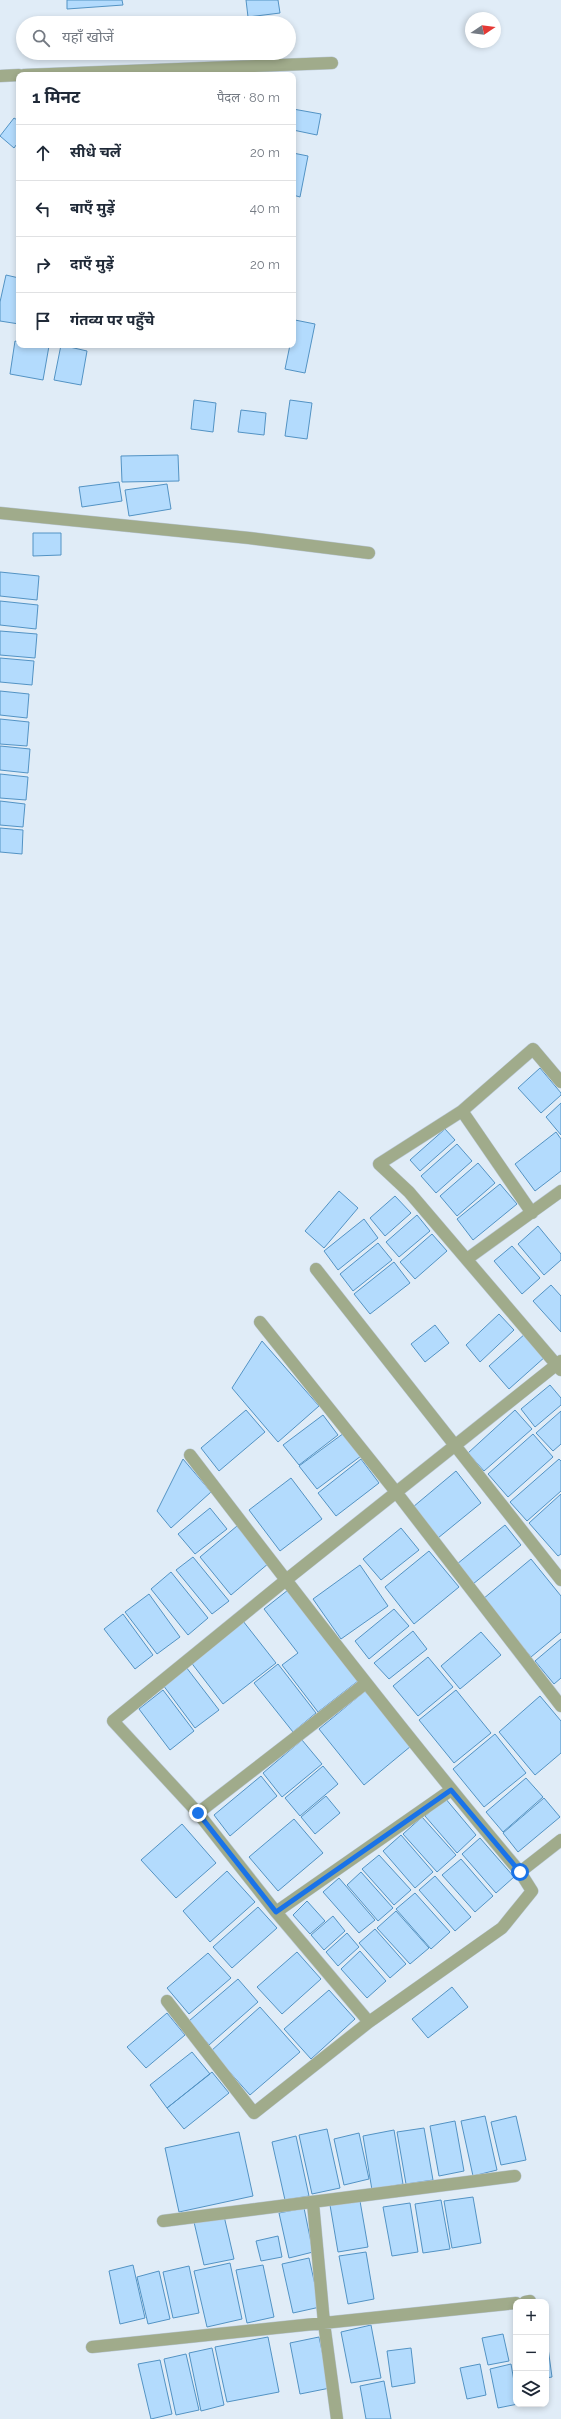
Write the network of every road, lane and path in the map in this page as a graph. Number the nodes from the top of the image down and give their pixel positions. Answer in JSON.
{"nodes":[{"id":1,"x":332,"y":63,"type":"dead end"},
{"id":2,"x":101,"y":72,"type":"edge"},
{"id":3,"x":16,"y":75,"type":"edge"},
{"id":4,"x":0,"y":76,"type":"edge"},
{"id":5,"x":0,"y":513,"type":"edge"},
{"id":6,"x":369,"y":553,"type":"dead end"},
{"id":7,"x":561,"y":1082,"type":"edge"},
{"id":8,"x":462,"y":1111,"type":"junction"},
{"id":9,"x":561,"y":1191,"type":"edge"},
{"id":10,"x":532,"y":1213,"type":"junction"},
{"id":11,"x":467,"y":1259,"type":"junction"},
{"id":12,"x":316,"y":1269,"type":"dead end"},
{"id":13,"x":260,"y":1322,"type":"dead end"},
{"id":14,"x":560,"y":1365,"type":"edge"},
{"id":15,"x":455,"y":1446,"type":"junction"},
{"id":16,"x":190,"y":1455,"type":"dead end"},
{"id":17,"x":396,"y":1492,"type":"junction"},
{"id":18,"x":286,"y":1580,"type":"junction"},
{"id":19,"x":561,"y":1580,"type":"edge"},
{"id":20,"x":366,"y":1683,"type":"junction"},
{"id":21,"x":561,"y":1706,"type":"edge"},
{"id":22,"x":451,"y":1790,"type":"junction"},
{"id":23,"x":198,"y":1813,"type":"junction"},
{"id":24,"x":561,"y":1840,"type":"edge"},
{"id":25,"x":520,"y":1872,"type":"junction"},
{"id":26,"x":276,"y":1912,"type":"junction"},
{"id":27,"x":167,"y":2001,"type":"dead end"},
{"id":28,"x":369,"y":2022,"type":"junction"},
{"id":29,"x":515,"y":2176,"type":"dead end"},
{"id":30,"x":313,"y":2203,"type":"junction"},
{"id":31,"x":163,"y":2221,"type":"dead end"},
{"id":32,"x":513,"y":2303,"type":"edge"},
{"id":33,"x":324,"y":2323,"type":"junction"},
{"id":34,"x":92,"y":2347,"type":"dead end"},
{"id":35,"x":337,"y":2419,"type":"edge"}],
"edges":[{"from":1,"to":2,"type":"street"},
{"from":3,"to":4,"type":"street"},
{"from":5,"to":6,"type":"street"},
{"from":7,"to":8,"type":"street"},
{"from":8,"to":10,"type":"street"},
{"from":8,"to":11,"type":"street"},
{"from":9,"to":10,"type":"street"},
{"from":10,"to":11,"type":"street"},
{"from":11,"to":14,"type":"street"},
{"from":12,"to":15,"type":"street"},
{"from":13,"to":17,"type":"street"},
{"from":14,"to":15,"type":"street"},
{"from":15,"to":17,"type":"street"},
{"from":15,"to":19,"type":"street"},
{"from":16,"to":18,"type":"street"},
{"from":17,"to":18,"type":"street"},
{"from":17,"to":21,"type":"street"},
{"from":18,"to":20,"type":"street"},
{"from":18,"to":23,"type":"street"},
{"from":20,"to":22,"type":"street"},
{"from":20,"to":23,"type":"street"},
{"from":22,"to":25,"type":"street"},
{"from":22,"to":26,"type":"street"},
{"from":23,"to":26,"type":"street"},
{"from":24,"to":25,"type":"street"},
{"from":25,"to":28,"type":"street"},
{"from":26,"to":28,"type":"street"},
{"from":27,"to":28,"type":"street"},
{"from":29,"to":30,"type":"street"},
{"from":30,"to":31,"type":"street"},
{"from":30,"to":33,"type":"street"},
{"from":32,"to":33,"type":"street"},
{"from":33,"to":34,"type":"street"},
{"from":33,"to":35,"type":"street"}]}
